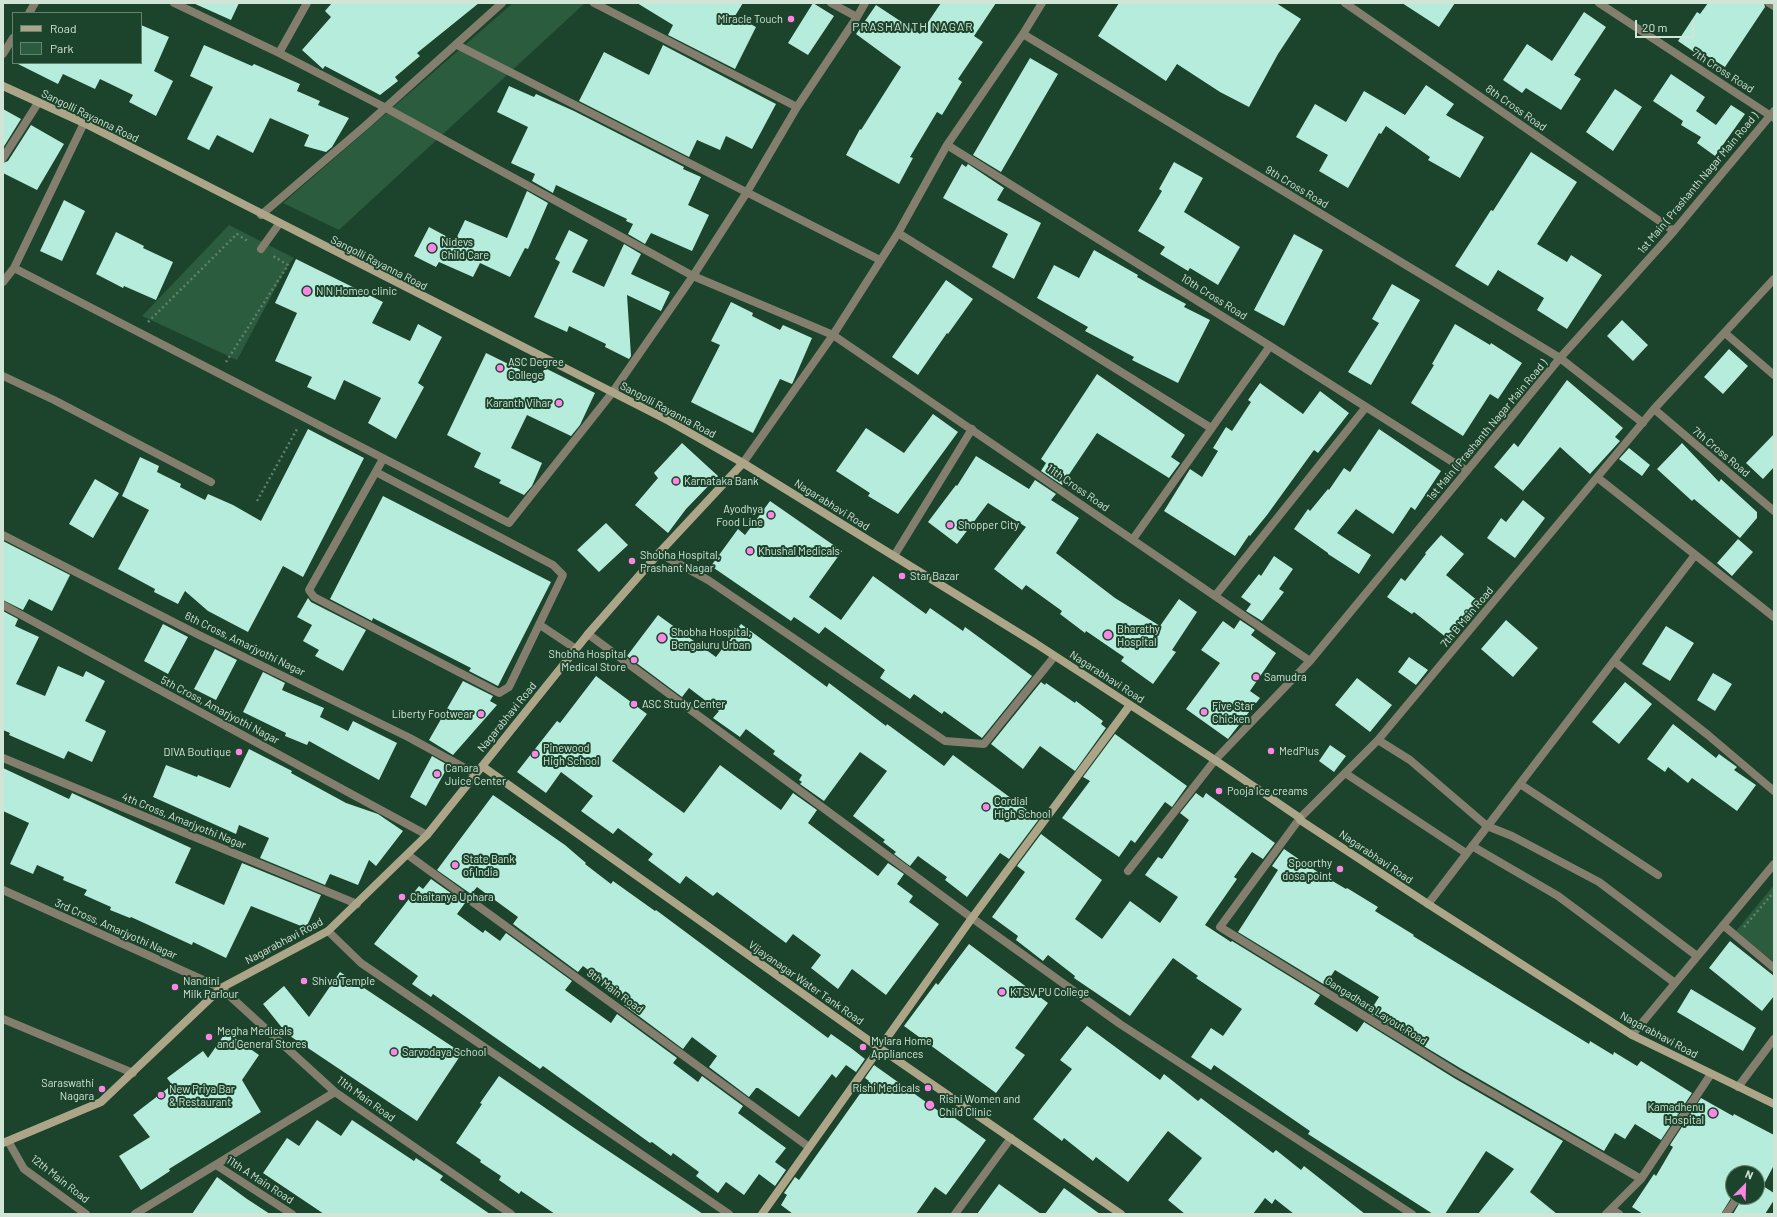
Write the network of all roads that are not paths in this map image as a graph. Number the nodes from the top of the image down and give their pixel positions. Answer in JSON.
{"nodes":[{"id":1,"x":35,"y":3,"type":"edge"},
{"id":2,"x":174,"y":3,"type":"edge"},
{"id":3,"x":307,"y":3,"type":"edge"},
{"id":4,"x":502,"y":3,"type":"edge"},
{"id":5,"x":594,"y":3,"type":"edge"},
{"id":6,"x":831,"y":3,"type":"edge"},
{"id":7,"x":865,"y":3,"type":"edge"},
{"id":8,"x":1042,"y":3,"type":"edge"},
{"id":9,"x":1345,"y":3,"type":"edge"},
{"id":10,"x":1599,"y":3,"type":"edge"},
{"id":11,"x":1769,"y":3,"type":"edge"},
{"id":12,"x":182,"y":5,"type":"edge"},
{"id":13,"x":1774,"y":6,"type":"edge"},
{"id":14,"x":30,"y":12,"type":"edge"},
{"id":15,"x":857,"y":17,"type":"junction"},
{"id":16,"x":1023,"y":34,"type":"junction"},
{"id":17,"x":12,"y":40,"type":"edge"},
{"id":18,"x":457,"y":44,"type":"junction"},
{"id":19,"x":279,"y":53,"type":"junction"},
{"id":20,"x":3,"y":54,"type":"edge"},
{"id":21,"x":3,"y":86,"type":"edge"},
{"id":22,"x":38,"y":103,"type":"junction"},
{"id":23,"x":797,"y":107,"type":"junction"},
{"id":24,"x":386,"y":108,"type":"junction"},
{"id":25,"x":1773,"y":115,"type":"edge"},
{"id":26,"x":84,"y":123,"type":"junction"},
{"id":27,"x":947,"y":145,"type":"junction"},
{"id":28,"x":3,"y":158,"type":"edge"},
{"id":29,"x":747,"y":192,"type":"junction"},
{"id":30,"x":261,"y":215,"type":"junction"},
{"id":31,"x":280,"y":224,"type":"junction"},
{"id":32,"x":1674,"y":231,"type":"junction"},
{"id":33,"x":898,"y":233,"type":"junction"},
{"id":34,"x":261,"y":249,"type":"road end"},
{"id":35,"x":880,"y":260,"type":"junction"},
{"id":36,"x":14,"y":268,"type":"junction"},
{"id":37,"x":693,"y":276,"type":"junction"},
{"id":38,"x":1774,"y":278,"type":"edge"},
{"id":39,"x":3,"y":282,"type":"edge"},
{"id":40,"x":1725,"y":333,"type":"junction"},
{"id":41,"x":833,"y":335,"type":"junction"},
{"id":42,"x":1270,"y":346,"type":"junction"},
{"id":43,"x":1560,"y":358,"type":"junction"},
{"id":44,"x":1774,"y":375,"type":"edge"},
{"id":45,"x":3,"y":376,"type":"edge"},
{"id":46,"x":612,"y":394,"type":"junction"},
{"id":47,"x":1366,"y":407,"type":"junction"},
{"id":48,"x":1654,"y":409,"type":"junction"},
{"id":49,"x":1643,"y":423,"type":"junction"},
{"id":50,"x":1211,"y":428,"type":"junction"},
{"id":51,"x":972,"y":429,"type":"junction"},
{"id":52,"x":383,"y":458,"type":"junction"},
{"id":53,"x":743,"y":463,"type":"junction"},
{"id":54,"x":1467,"y":471,"type":"junction"},
{"id":55,"x":376,"y":472,"type":"junction"},
{"id":56,"x":1598,"y":478,"type":"junction"},
{"id":57,"x":210,"y":482,"type":"dead end"},
{"id":58,"x":1774,"y":511,"type":"edge"},
{"id":59,"x":3,"y":535,"type":"edge"},
{"id":60,"x":1133,"y":539,"type":"junction"},
{"id":61,"x":659,"y":553,"type":"junction"},
{"id":62,"x":1696,"y":555,"type":"junction"},
{"id":63,"x":894,"y":556,"type":"junction"},
{"id":64,"x":1215,"y":596,"type":"junction"},
{"id":65,"x":3,"y":605,"type":"edge"},
{"id":66,"x":1774,"y":617,"type":"edge"},
{"id":67,"x":540,"y":624,"type":"junction"},
{"id":68,"x":588,"y":634,"type":"junction"},
{"id":69,"x":576,"y":648,"type":"junction"},
{"id":70,"x":1054,"y":657,"type":"junction"},
{"id":71,"x":1310,"y":661,"type":"junction"},
{"id":72,"x":1615,"y":662,"type":"junction"},
{"id":73,"x":1130,"y":705,"type":"junction"},
{"id":74,"x":1378,"y":740,"type":"junction"},
{"id":75,"x":3,"y":758,"type":"edge"},
{"id":76,"x":1215,"y":760,"type":"junction"},
{"id":77,"x":482,"y":766,"type":"junction"},
{"id":78,"x":1345,"y":773,"type":"junction"},
{"id":79,"x":476,"y":774,"type":"junction"},
{"id":80,"x":1520,"y":784,"type":"junction"},
{"id":81,"x":1774,"y":791,"type":"edge"},
{"id":82,"x":1300,"y":818,"type":"junction"},
{"id":83,"x":1487,"y":826,"type":"junction"},
{"id":84,"x":427,"y":835,"type":"junction"},
{"id":85,"x":1472,"y":846,"type":"junction"},
{"id":86,"x":1466,"y":853,"type":"junction"},
{"id":87,"x":408,"y":855,"type":"junction"},
{"id":88,"x":1774,"y":864,"type":"edge"},
{"id":89,"x":1128,"y":871,"type":"dead end"},
{"id":90,"x":1658,"y":875,"type":"dead end"},
{"id":91,"x":3,"y":890,"type":"edge"},
{"id":92,"x":357,"y":904,"type":"junction"},
{"id":93,"x":1428,"y":904,"type":"junction"},
{"id":94,"x":972,"y":918,"type":"junction"},
{"id":95,"x":1722,"y":925,"type":"junction"},
{"id":96,"x":328,"y":931,"type":"junction"},
{"id":97,"x":1697,"y":956,"type":"junction"},
{"id":98,"x":1774,"y":968,"type":"edge"},
{"id":99,"x":1675,"y":983,"type":"junction"},
{"id":100,"x":220,"y":988,"type":"junction"},
{"id":101,"x":3,"y":1019,"type":"edge"},
{"id":102,"x":1632,"y":1035,"type":"junction"},
{"id":103,"x":1774,"y":1039,"type":"edge"},
{"id":104,"x":878,"y":1047,"type":"junction"},
{"id":105,"x":133,"y":1073,"type":"junction"},
{"id":106,"x":1711,"y":1074,"type":"junction"},
{"id":107,"x":1738,"y":1087,"type":"junction"},
{"id":108,"x":335,"y":1092,"type":"junction"},
{"id":109,"x":1774,"y":1104,"type":"edge"},
{"id":110,"x":1011,"y":1138,"type":"junction"},
{"id":111,"x":5,"y":1142,"type":"edge"},
{"id":112,"x":809,"y":1147,"type":"junction"},
{"id":113,"x":216,"y":1165,"type":"junction"},
{"id":114,"x":1641,"y":1179,"type":"junction"},
{"id":115,"x":1732,"y":1205,"type":"edge"},
{"id":116,"x":1608,"y":1211,"type":"edge"},
{"id":117,"x":86,"y":1214,"type":"edge"},
{"id":118,"x":135,"y":1214,"type":"edge"},
{"id":119,"x":292,"y":1214,"type":"edge"},
{"id":120,"x":511,"y":1214,"type":"edge"},
{"id":121,"x":729,"y":1214,"type":"edge"},
{"id":122,"x":762,"y":1214,"type":"edge"},
{"id":123,"x":955,"y":1214,"type":"edge"},
{"id":124,"x":1119,"y":1214,"type":"edge"},
{"id":125,"x":1412,"y":1214,"type":"edge"},
{"id":126,"x":1619,"y":1214,"type":"edge"},
{"id":127,"x":1726,"y":1214,"type":"edge"}],
"edges":[{"from":1,"to":14,"type":"street"},
{"from":2,"to":12,"type":"street","name":"11th Cross Road"},
{"from":3,"to":19,"type":"street"},
{"from":4,"to":18,"type":"street"},
{"from":5,"to":23,"type":"street"},
{"from":6,"to":15,"type":"street"},
{"from":7,"to":15,"type":"street"},
{"from":8,"to":16,"type":"street"},
{"from":9,"to":32,"type":"street","name":"8th Cross Road"},
{"from":10,"to":25,"type":"street","name":"7th Cross Road"},
{"from":11,"to":13,"type":"street"},
{"from":12,"to":19,"type":"street","name":"11th Cross Road"},
{"from":15,"to":23,"type":"street"},
{"from":16,"to":27,"type":"street"},
{"from":16,"to":43,"type":"street","name":"9th Cross Road"},
{"from":17,"to":20,"type":"street"},
{"from":18,"to":24,"type":"street"},
{"from":18,"to":29,"type":"street"},
{"from":19,"to":24,"type":"street","name":"11th Cross Road"},
{"from":21,"to":22,"type":"main road","name":"Sangolli Rayanna Road"},
{"from":22,"to":26,"type":"main road","name":"Sangolli Rayanna Road"},
{"from":22,"to":28,"type":"street"},
{"from":23,"to":29,"type":"street"},
{"from":24,"to":30,"type":"street"},
{"from":24,"to":37,"type":"street","name":"11th Cross Road"},
{"from":25,"to":32,"type":"street","name":"1st Main ( Prashanth Nagar Main Road )"},
{"from":26,"to":30,"type":"main road","name":"Sangolli Rayanna Road"},
{"from":26,"to":36,"type":"street"},
{"from":27,"to":33,"type":"street"},
{"from":27,"to":42,"type":"street","name":"10th Cross Road"},
{"from":29,"to":35,"type":"street"},
{"from":29,"to":37,"type":"street"},
{"from":30,"to":31,"type":"main road","name":"Sangolli Rayanna Road"},
{"from":31,"to":34,"type":"street"},
{"from":31,"to":46,"type":"main road","name":"Sangolli Rayanna Road"},
{"from":32,"to":43,"type":"street","name":"1st Main ( Prashanth Nagar Main Road )"},
{"from":33,"to":35,"type":"street"},
{"from":33,"to":50,"type":"street"},
{"from":35,"to":41,"type":"street"},
{"from":36,"to":39,"type":"street"},
{"from":36,"to":52,"type":"street"},
{"from":37,"to":41,"type":"street","name":"11th Cross Road"},
{"from":37,"to":46,"type":"street"},
{"from":38,"to":40,"type":"street","name":"7th B Main Road"},
{"from":40,"to":44,"type":"street"},
{"from":40,"to":48,"type":"street","name":"7th B Main Road"},
{"from":41,"to":51,"type":"street","name":"11th Cross Road"},
{"from":41,"to":53,"type":"street"},
{"from":42,"to":47,"type":"street","name":"10th Cross Road"},
{"from":42,"to":50,"type":"street"},
{"from":43,"to":49,"type":"street","name":"9th Cross Road"},
{"from":43,"to":54,"type":"street","name":"1st Main ( Prashanth Nagar Main Road )"},
{"from":45,"to":57,"type":"street"},
{"from":46,"to":52,"type":"street"},
{"from":46,"to":53,"type":"main road","name":"Sangolli Rayanna Road"},
{"from":47,"to":54,"type":"street","name":"10th Cross Road"},
{"from":47,"to":64,"type":"street"},
{"from":48,"to":49,"type":"street","name":"7th B Main Road"},
{"from":48,"to":58,"type":"street","name":"7th Cross Road"},
{"from":49,"to":56,"type":"street","name":"7th B Main Road"},
{"from":50,"to":60,"type":"street"},
{"from":51,"to":60,"type":"street","name":"11th Cross Road"},
{"from":51,"to":63,"type":"street"},
{"from":52,"to":55,"type":"street"},
{"from":53,"to":61,"type":"main road","name":"Nagarabhavi Road"},
{"from":53,"to":63,"type":"main road","name":"Nagarabhavi Road"},
{"from":54,"to":71,"type":"street","name":"1st Main ( Prashanth Nagar Main Road )"},
{"from":55,"to":67,"type":"street"},
{"from":55,"to":67,"type":"street"},
{"from":56,"to":62,"type":"street"},
{"from":56,"to":74,"type":"street","name":"7th B Main Road"},
{"from":59,"to":79,"type":"street","name":"6th Cross, Amarjyothi Nagar"},
{"from":60,"to":64,"type":"street","name":"11th Cross Road"},
{"from":61,"to":68,"type":"main road","name":"Nagarabhavi Road"},
{"from":61,"to":70,"type":"street"},
{"from":62,"to":66,"type":"street"},
{"from":62,"to":72,"type":"street"},
{"from":63,"to":70,"type":"main road","name":"Nagarabhavi Road"},
{"from":64,"to":71,"type":"street","name":"11th Cross Road"},
{"from":65,"to":84,"type":"street","name":"5th Cross, Amarjyothi Nagar"},
{"from":67,"to":69,"type":"street"},
{"from":68,"to":69,"type":"main road","name":"Nagarabhavi Road"},
{"from":68,"to":94,"type":"street"},
{"from":69,"to":77,"type":"main road","name":"Nagarabhavi Road"},
{"from":70,"to":73,"type":"main road","name":"Nagarabhavi Road"},
{"from":71,"to":76,"type":"street","name":"1st Main ( Prashanth Nagar Main Road )"},
{"from":72,"to":80,"type":"street"},
{"from":72,"to":81,"type":"street"},
{"from":73,"to":76,"type":"main road","name":"Nagarabhavi Road"},
{"from":73,"to":94,"type":"main road"},
{"from":74,"to":78,"type":"street","name":"7th B Main Road"},
{"from":74,"to":83,"type":"street"},
{"from":75,"to":92,"type":"street","name":"4th Cross, Amarjyothi Nagar"},
{"from":76,"to":82,"type":"main road","name":"Nagarabhavi Road"},
{"from":76,"to":89,"type":"street","name":"1st Main ( Prashanth Nagar Main Road )"},
{"from":77,"to":79,"type":"main road","name":"Nagarabhavi Road"},
{"from":77,"to":104,"type":"main road","name":"Vijayanagar Water Tank Road"},
{"from":78,"to":82,"type":"street","name":"7th B Main Road"},
{"from":78,"to":86,"type":"street"},
{"from":79,"to":84,"type":"main road","name":"Nagarabhavi Road"},
{"from":80,"to":83,"type":"street"},
{"from":80,"to":90,"type":"street"},
{"from":82,"to":93,"type":"main road","name":"Nagarabhavi Road"},
{"from":82,"to":114,"type":"street","name":"Gangadhara Layout Road"},
{"from":83,"to":85,"type":"street"},
{"from":83,"to":97,"type":"street"},
{"from":84,"to":87,"type":"main road","name":"Nagarabhavi Road"},
{"from":85,"to":86,"type":"street"},
{"from":85,"to":99,"type":"street"},
{"from":86,"to":93,"type":"street"},
{"from":87,"to":92,"type":"main road","name":"Nagarabhavi Road"},
{"from":87,"to":112,"type":"street","name":"9th Main Road"},
{"from":88,"to":95,"type":"street"},
{"from":91,"to":100,"type":"street","name":"3rd Cross, Amarjyothi Nagar"},
{"from":92,"to":96,"type":"main road","name":"Nagarabhavi Road"},
{"from":93,"to":102,"type":"main road","name":"Nagarabhavi Road"},
{"from":94,"to":104,"type":"main road"},
{"from":94,"to":125,"type":"street"},
{"from":95,"to":97,"type":"street"},
{"from":95,"to":98,"type":"street"},
{"from":96,"to":100,"type":"main road","name":"Nagarabhavi Road"},
{"from":96,"to":121,"type":"street"},
{"from":97,"to":99,"type":"street"},
{"from":99,"to":102,"type":"street"},
{"from":100,"to":105,"type":"main road","name":"Nagarabhavi Road"},
{"from":100,"to":108,"type":"street","name":"11th Main Road"},
{"from":101,"to":105,"type":"street"},
{"from":102,"to":106,"type":"main road","name":"Nagarabhavi Road"},
{"from":103,"to":107,"type":"street"},
{"from":104,"to":110,"type":"main road","name":"Vijayanagar Water Tank Road"},
{"from":104,"to":112,"type":"main road"},
{"from":105,"to":111,"type":"main road","name":"Nagarabhavi Road"},
{"from":106,"to":107,"type":"main road","name":"Nagarabhavi Road"},
{"from":106,"to":114,"type":"street"},
{"from":107,"to":109,"type":"main road","name":"Nagarabhavi Road"},
{"from":108,"to":113,"type":"street"},
{"from":108,"to":120,"type":"street","name":"11th Main Road"},
{"from":110,"to":123,"type":"street"},
{"from":110,"to":124,"type":"main road","name":"Vijayanagar Water Tank Road"},
{"from":111,"to":117,"type":"street","name":"12th Main Road"},
{"from":112,"to":122,"type":"main road"},
{"from":113,"to":118,"type":"street"},
{"from":113,"to":119,"type":"street","name":"11th A Main Road"},
{"from":114,"to":116,"type":"street"},
{"from":115,"to":127,"type":"street"},
{"from":116,"to":126,"type":"street"}]}
